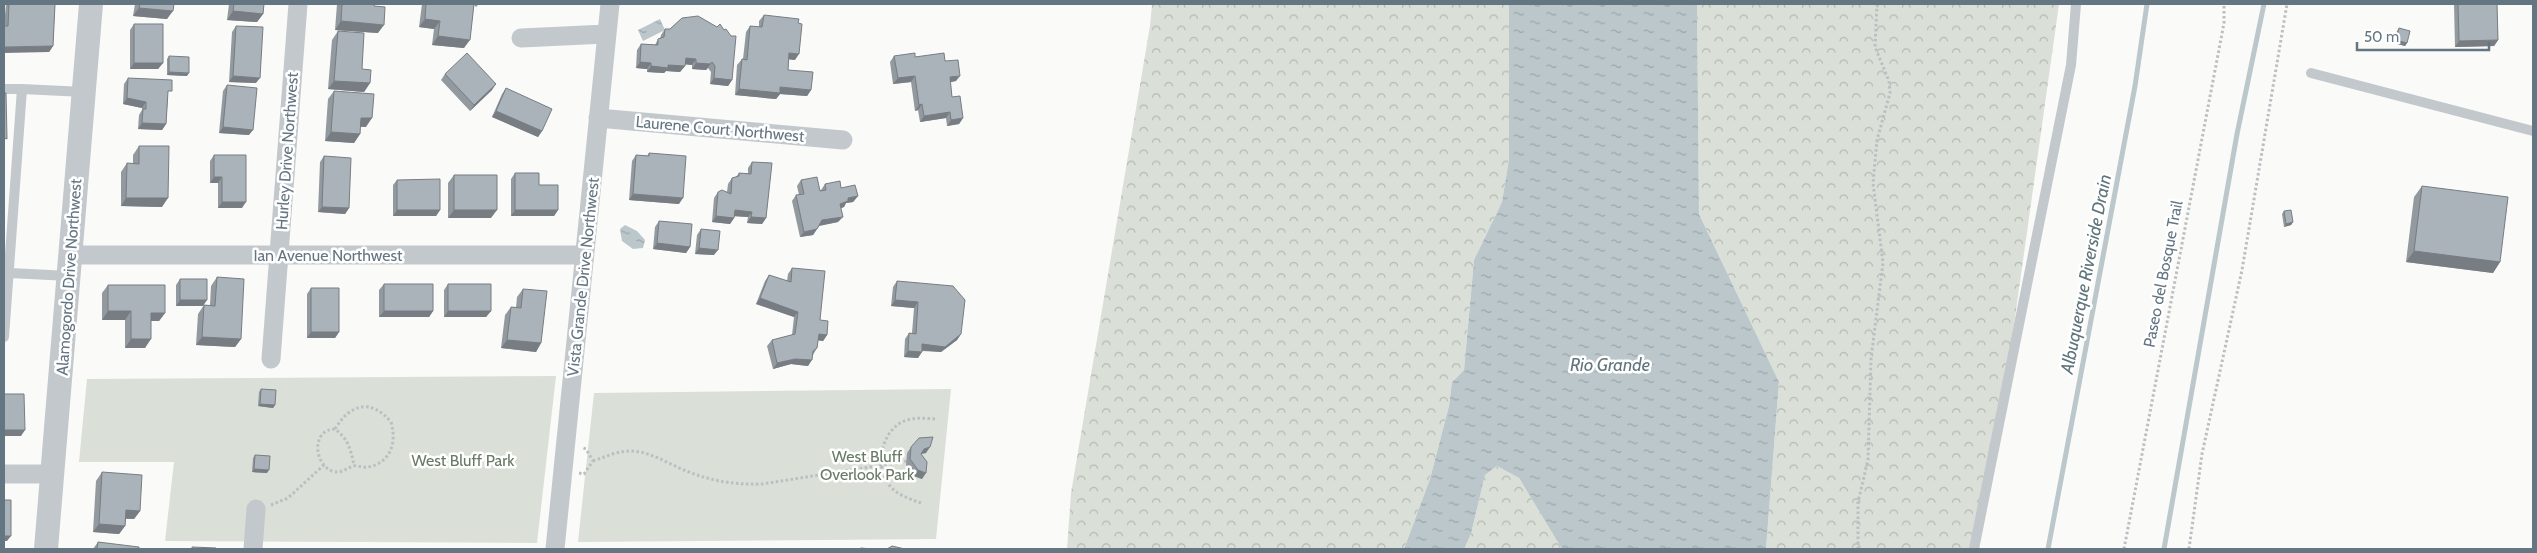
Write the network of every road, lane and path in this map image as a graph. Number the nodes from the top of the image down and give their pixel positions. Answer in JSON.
{"nodes":[{"id":1,"x":91,"y":4,"type":"edge"},
{"id":2,"x":298,"y":4,"type":"edge"},
{"id":3,"x":610,"y":4,"type":"edge"},
{"id":4,"x":1877,"y":4,"type":"edge"},
{"id":5,"x":2076,"y":4,"type":"edge"},
{"id":6,"x":2224,"y":4,"type":"edge"},
{"id":7,"x":2287,"y":4,"type":"edge"},
{"id":8,"x":606,"y":34,"type":"junction"},
{"id":9,"x":521,"y":38,"type":"dead end"},
{"id":10,"x":2311,"y":73,"type":"dead end"},
{"id":11,"x":4,"y":89,"type":"edge"},
{"id":12,"x":22,"y":89,"type":"junction"},
{"id":13,"x":84,"y":92,"type":"junction"},
{"id":14,"x":598,"y":118,"type":"junction"},
{"id":15,"x":2533,"y":131,"type":"edge"},
{"id":16,"x":842,"y":140,"type":"dead end"},
{"id":17,"x":585,"y":254,"type":"junction"},
{"id":18,"x":279,"y":255,"type":"junction"},
{"id":19,"x":70,"y":265,"type":"junction"},
{"id":20,"x":10,"y":273,"type":"junction"},
{"id":21,"x":4,"y":337,"type":"edge"},
{"id":22,"x":271,"y":359,"type":"dead end"},
{"id":23,"x":935,"y":419,"type":"dead end"},
{"id":24,"x":334,"y":429,"type":"junction"},
{"id":25,"x":580,"y":448,"type":"dead end"},
{"id":26,"x":911,"y":461,"type":"edge"},
{"id":27,"x":593,"y":462,"type":"junction"},
{"id":28,"x":324,"y":465,"type":"junction"},
{"id":29,"x":354,"y":466,"type":"junction"},
{"id":30,"x":881,"y":466,"type":"junction"},
{"id":31,"x":578,"y":473,"type":"dead end"},
{"id":32,"x":4,"y":474,"type":"edge"},
{"id":33,"x":53,"y":474,"type":"junction"},
{"id":34,"x":921,"y":503,"type":"dead end"},
{"id":35,"x":256,"y":509,"type":"joint"},
{"id":36,"x":46,"y":549,"type":"edge"},
{"id":37,"x":253,"y":549,"type":"edge"},
{"id":38,"x":555,"y":549,"type":"edge"},
{"id":39,"x":1858,"y":549,"type":"edge"},
{"id":40,"x":1974,"y":549,"type":"edge"},
{"id":41,"x":2124,"y":549,"type":"edge"},
{"id":42,"x":2189,"y":549,"type":"edge"}],
"edges":[{"from":1,"to":13,"type":"street","name":"Alamogordo Drive Northwest"},
{"from":2,"to":18,"type":"street","name":"Hurley Drive Northwest"},
{"from":3,"to":8,"type":"street","name":"Vista Grande Drive Northwest"},
{"from":4,"to":39,"type":"path"},
{"from":5,"to":40,"type":"lane"},
{"from":6,"to":41,"type":"path","name":"Paseo del Bosque Trail"},
{"from":7,"to":42,"type":"path"},
{"from":8,"to":9,"type":"street"},
{"from":8,"to":14,"type":"street","name":"Vista Grande Drive Northwest"},
{"from":10,"to":15,"type":"lane"},
{"from":11,"to":12,"type":"lane"},
{"from":12,"to":13,"type":"lane"},
{"from":12,"to":20,"type":"lane"},
{"from":13,"to":19,"type":"street","name":"Alamogordo Drive Northwest"},
{"from":14,"to":16,"type":"street","name":"Laurene Court Northwest"},
{"from":14,"to":17,"type":"street","name":"Vista Grande Drive Northwest"},
{"from":17,"to":18,"type":"street","name":"Ian Avenue Northwest"},
{"from":17,"to":38,"type":"street","name":"Vista Grande Drive Northwest"},
{"from":18,"to":19,"type":"street","name":"Ian Avenue Northwest"},
{"from":18,"to":22,"type":"street","name":"Hurley Drive Northwest"},
{"from":19,"to":20,"type":"lane"},
{"from":19,"to":33,"type":"street","name":"Alamogordo Drive Northwest"},
{"from":20,"to":21,"type":"lane"},
{"from":23,"to":30,"type":"path"},
{"from":24,"to":28,"type":"path"},
{"from":24,"to":29,"type":"path"},
{"from":24,"to":29,"type":"path"},
{"from":25,"to":27,"type":"path"},
{"from":26,"to":30,"type":"path"},
{"from":27,"to":30,"type":"path"},
{"from":27,"to":31,"type":"path"},
{"from":28,"to":29,"type":"path"},
{"from":28,"to":35,"type":"path"},
{"from":30,"to":34,"type":"path"},
{"from":32,"to":33,"type":"street"},
{"from":33,"to":36,"type":"street","name":"Alamogordo Drive Northwest"},
{"from":35,"to":37,"type":"street"}]}
